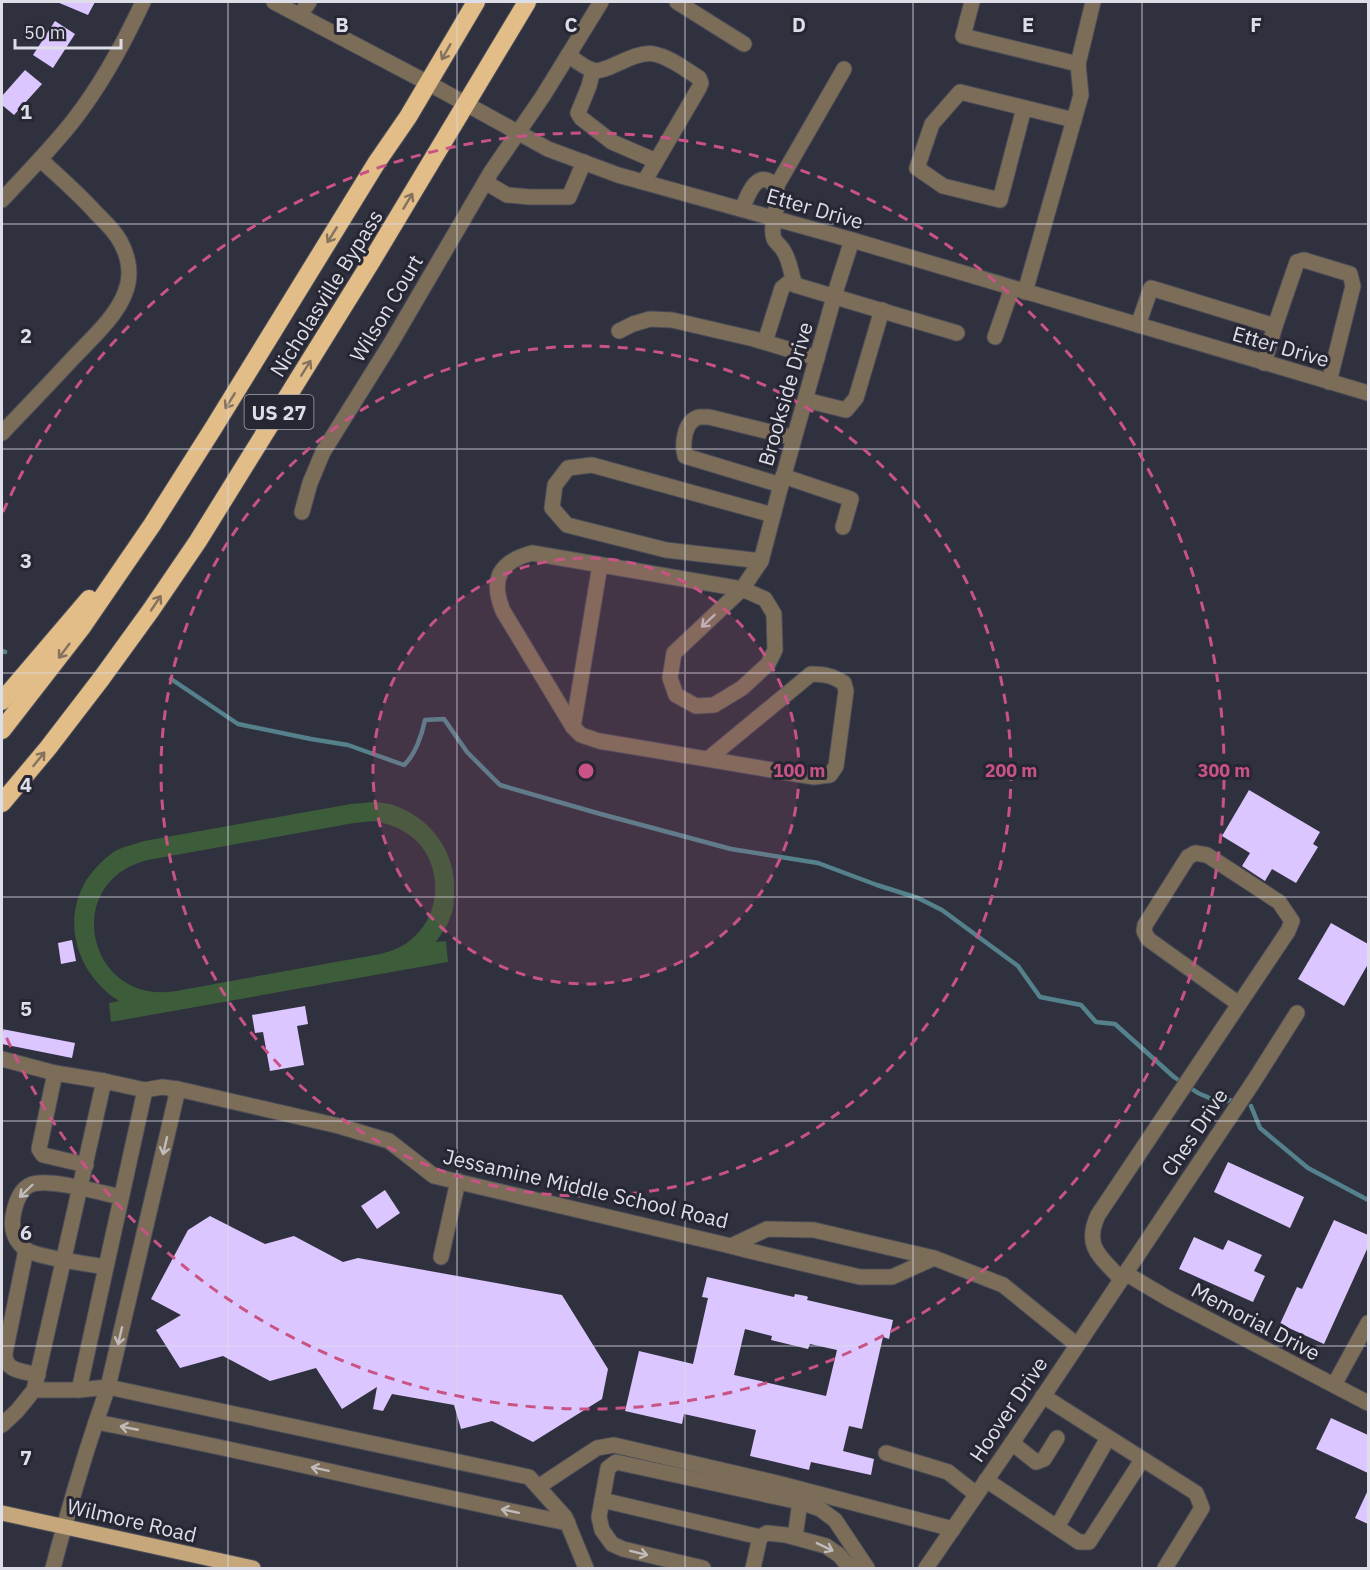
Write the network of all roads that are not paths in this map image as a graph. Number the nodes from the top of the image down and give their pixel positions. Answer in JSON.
{"nodes":[{"id":1,"x":143,"y":2,"type":"edge"},
{"id":2,"x":274,"y":2,"type":"edge"},
{"id":3,"x":309,"y":2,"type":"edge"},
{"id":4,"x":476,"y":2,"type":"edge"},
{"id":5,"x":527,"y":2,"type":"edge"},
{"id":6,"x":601,"y":2,"type":"edge"},
{"id":7,"x":677,"y":2,"type":"edge"},
{"id":8,"x":972,"y":2,"type":"edge"},
{"id":9,"x":1093,"y":2,"type":"edge"},
{"id":10,"x":300,"y":15,"type":"junction"},
{"id":11,"x":744,"y":44,"type":"dead end"},
{"id":12,"x":568,"y":55,"type":"junction"},
{"id":13,"x":1078,"y":64,"type":"junction"},
{"id":14,"x":844,"y":69,"type":"dead end"},
{"id":15,"x":593,"y":70,"type":"junction"},
{"id":16,"x":428,"y":82,"type":"junction"},
{"id":17,"x":465,"y":104,"type":"junction"},
{"id":18,"x":1024,"y":108,"type":"junction"},
{"id":19,"x":1074,"y":120,"type":"junction"},
{"id":20,"x":519,"y":132,"type":"junction"},
{"id":21,"x":40,"y":159,"type":"junction"},
{"id":22,"x":656,"y":161,"type":"junction"},
{"id":23,"x":584,"y":162,"type":"junction"},
{"id":24,"x":485,"y":182,"type":"junction"},
{"id":25,"x":644,"y":182,"type":"junction"},
{"id":26,"x":776,"y":187,"type":"junction"},
{"id":27,"x":2,"y":200,"type":"edge"},
{"id":28,"x":742,"y":209,"type":"junction"},
{"id":29,"x":773,"y":218,"type":"junction"},
{"id":30,"x":852,"y":240,"type":"junction"},
{"id":31,"x":793,"y":279,"type":"junction"},
{"id":32,"x":1018,"y":290,"type":"junction"},
{"id":33,"x":835,"y":296,"type":"junction"},
{"id":34,"x":882,"y":310,"type":"junction"},
{"id":35,"x":1138,"y":326,"type":"junction"},
{"id":36,"x":1275,"y":326,"type":"junction"},
{"id":37,"x":619,"y":331,"type":"dead end"},
{"id":38,"x":957,"y":333,"type":"dead end"},
{"id":39,"x":994,"y":337,"type":"dead end"},
{"id":40,"x":765,"y":342,"type":"junction"},
{"id":41,"x":817,"y":358,"type":"junction"},
{"id":42,"x":1264,"y":363,"type":"junction"},
{"id":43,"x":1329,"y":382,"type":"junction"},
{"id":44,"x":1368,"y":393,"type":"edge"},
{"id":45,"x":805,"y":400,"type":"junction"},
{"id":46,"x":2,"y":434,"type":"edge"},
{"id":47,"x":794,"y":438,"type":"junction"},
{"id":48,"x":782,"y":481,"type":"junction"},
{"id":49,"x":164,"y":506,"type":"junction"},
{"id":50,"x":302,"y":512,"type":"dead end"},
{"id":51,"x":773,"y":515,"type":"junction"},
{"id":52,"x":843,"y":527,"type":"dead end"},
{"id":53,"x":760,"y":561,"type":"junction"},
{"id":54,"x":600,"y":565,"type":"junction"},
{"id":55,"x":742,"y":589,"type":"junction"},
{"id":56,"x":2,"y":701,"type":"edge"},
{"id":57,"x":573,"y":727,"type":"junction"},
{"id":58,"x":2,"y":730,"type":"edge"},
{"id":59,"x":708,"y":759,"type":"junction"},
{"id":60,"x":2,"y":803,"type":"edge"},
{"id":61,"x":1239,"y":1004,"type":"junction"},
{"id":62,"x":1297,"y":1013,"type":"dead end"},
{"id":63,"x":2,"y":1059,"type":"edge"},
{"id":64,"x":55,"y":1073,"type":"junction"},
{"id":65,"x":104,"y":1081,"type":"junction"},
{"id":66,"x":178,"y":1089,"type":"junction"},
{"id":67,"x":144,"y":1090,"type":"junction"},
{"id":68,"x":86,"y":1165,"type":"junction"},
{"id":69,"x":458,"y":1182,"type":"junction"},
{"id":70,"x":80,"y":1188,"type":"junction"},
{"id":71,"x":121,"y":1197,"type":"junction"},
{"id":72,"x":731,"y":1246,"type":"junction"},
{"id":73,"x":26,"y":1250,"type":"junction"},
{"id":74,"x":441,"y":1257,"type":"dead end"},
{"id":75,"x":934,"y":1257,"type":"junction"},
{"id":76,"x":64,"y":1259,"type":"junction"},
{"id":77,"x":105,"y":1268,"type":"junction"},
{"id":78,"x":1123,"y":1276,"type":"junction"},
{"id":79,"x":1368,"y":1323,"type":"edge"},
{"id":80,"x":1077,"y":1345,"type":"junction"},
{"id":81,"x":36,"y":1382,"type":"junction"},
{"id":82,"x":1335,"y":1385,"type":"junction"},
{"id":83,"x":108,"y":1387,"type":"junction"},
{"id":84,"x":79,"y":1390,"type":"junction"},
{"id":85,"x":1043,"y":1396,"type":"junction"},
{"id":86,"x":1368,"y":1403,"type":"edge"},
{"id":87,"x":2,"y":1407,"type":"edge"},
{"id":88,"x":17,"y":1412,"type":"junction"},
{"id":89,"x":96,"y":1422,"type":"junction"},
{"id":90,"x":2,"y":1425,"type":"edge"},
{"id":91,"x":1057,"y":1438,"type":"dead end"},
{"id":92,"x":1108,"y":1438,"type":"junction"},
{"id":93,"x":1012,"y":1443,"type":"junction"},
{"id":94,"x":886,"y":1453,"type":"dead end"},
{"id":95,"x":1142,"y":1460,"type":"junction"},
{"id":96,"x":986,"y":1480,"type":"junction"},
{"id":97,"x":538,"y":1486,"type":"junction"},
{"id":98,"x":976,"y":1494,"type":"junction"},
{"id":99,"x":602,"y":1500,"type":"junction"},
{"id":100,"x":800,"y":1502,"type":"junction"},
{"id":101,"x":2,"y":1513,"type":"edge"},
{"id":102,"x":568,"y":1523,"type":"junction"},
{"id":103,"x":64,"y":1526,"type":"junction"},
{"id":104,"x":1057,"y":1527,"type":"junction"},
{"id":105,"x":953,"y":1529,"type":"junction"},
{"id":106,"x":760,"y":1537,"type":"junction"},
{"id":107,"x":795,"y":1537,"type":"junction"},
{"id":108,"x":53,"y":1569,"type":"edge"},
{"id":109,"x":253,"y":1569,"type":"edge"},
{"id":110,"x":586,"y":1569,"type":"edge"},
{"id":111,"x":703,"y":1569,"type":"edge"},
{"id":112,"x":753,"y":1569,"type":"edge"},
{"id":113,"x":850,"y":1569,"type":"edge"},
{"id":114,"x":867,"y":1569,"type":"edge"},
{"id":115,"x":926,"y":1569,"type":"edge"},
{"id":116,"x":1165,"y":1569,"type":"edge"}],
"edges":[{"from":1,"to":21,"type":"street"},
{"from":2,"to":10,"type":"street","name":"Etter Drive"},
{"from":3,"to":10,"type":"street"},
{"from":4,"to":16,"type":"highway","name":"Nicholasville Bypass","number":"US 27","one_way":true},
{"from":5,"to":17,"type":"highway","name":"Nicholasville Bypass","number":"US 27"},
{"from":6,"to":12,"type":"street","name":"Wilson Court"},
{"from":7,"to":11,"type":"street"},
{"from":8,"to":13,"type":"street"},
{"from":9,"to":13,"type":"street"},
{"from":10,"to":16,"type":"street","name":"Etter Drive"},
{"from":12,"to":15,"type":"street"},
{"from":12,"to":20,"type":"street","name":"Wilson Court"},
{"from":13,"to":19,"type":"street"},
{"from":14,"to":26,"type":"street"},
{"from":15,"to":22,"type":"street"},
{"from":15,"to":22,"type":"street"},
{"from":16,"to":17,"type":"street","name":"Etter Drive"},
{"from":16,"to":49,"type":"highway","name":"Nicholasville Bypass","number":"US 27","one_way":true},
{"from":17,"to":20,"type":"street","name":"Etter Drive"},
{"from":60,"to":17,"type":"highway","name":"Nicholasville Bypass","number":"US 27","one_way":true},
{"from":18,"to":18,"type":"street"},
{"from":18,"to":19,"type":"street"},
{"from":19,"to":32,"type":"street"},
{"from":20,"to":23,"type":"street","name":"Etter Drive"},
{"from":20,"to":24,"type":"street","name":"Wilson Court"},
{"from":21,"to":27,"type":"street"},
{"from":21,"to":46,"type":"street"},
{"from":22,"to":25,"type":"street"},
{"from":23,"to":24,"type":"street"},
{"from":23,"to":25,"type":"street","name":"Etter Drive"},
{"from":24,"to":50,"type":"street","name":"Wilson Court"},
{"from":25,"to":28,"type":"street","name":"Etter Drive"},
{"from":26,"to":28,"type":"street"},
{"from":26,"to":29,"type":"street"},
{"from":28,"to":29,"type":"street","name":"Etter Drive"},
{"from":29,"to":30,"type":"street","name":"Etter Drive"},
{"from":29,"to":31,"type":"street"},
{"from":30,"to":32,"type":"street","name":"Etter Drive"},
{"from":30,"to":33,"type":"street","name":"Brookside Drive"},
{"from":31,"to":33,"type":"street"},
{"from":31,"to":40,"type":"street"},
{"from":32,"to":35,"type":"street","name":"Etter Drive"},
{"from":32,"to":39,"type":"street"},
{"from":33,"to":34,"type":"street"},
{"from":33,"to":41,"type":"street","name":"Brookside Drive"},
{"from":34,"to":38,"type":"street"},
{"from":34,"to":45,"type":"street"},
{"from":35,"to":36,"type":"street"},
{"from":35,"to":42,"type":"street","name":"Etter Drive"},
{"from":36,"to":42,"type":"street"},
{"from":36,"to":43,"type":"street"},
{"from":37,"to":40,"type":"street"},
{"from":40,"to":41,"type":"street"},
{"from":41,"to":45,"type":"street","name":"Brookside Drive"},
{"from":42,"to":43,"type":"street","name":"Etter Drive"},
{"from":43,"to":44,"type":"street","name":"Etter Drive"},
{"from":45,"to":47,"type":"street","name":"Brookside Drive"},
{"from":47,"to":48,"type":"street","name":"Brookside Drive"},
{"from":47,"to":48,"type":"street"},
{"from":48,"to":51,"type":"street","name":"Brookside Drive"},
{"from":48,"to":52,"type":"street"},
{"from":49,"to":56,"type":"highway"},
{"from":49,"to":58,"type":"highway","name":"Nicholasville Bypass","number":"US 27","one_way":true},
{"from":51,"to":53,"type":"street","name":"Brookside Drive"},
{"from":51,"to":53,"type":"street"},
{"from":53,"to":55,"type":"street","name":"Brookside Drive"},
{"from":54,"to":55,"type":"street"},
{"from":54,"to":57,"type":"street"},
{"from":54,"to":57,"type":"street"},
{"from":55,"to":55,"type":"street","name":"Brookside Drive","one_way":true},
{"from":57,"to":59,"type":"street"},
{"from":59,"to":59,"type":"street"},
{"from":61,"to":61,"type":"street","name":"Memorial Drive"},
{"from":61,"to":78,"type":"street","name":"Memorial Drive"},
{"from":62,"to":78,"type":"street","name":"Ches Drive"},
{"from":63,"to":64,"type":"street","name":"Jessamine Middle School Road"},
{"from":64,"to":65,"type":"street","name":"Jessamine Middle School Road"},
{"from":64,"to":68,"type":"street"},
{"from":65,"to":67,"type":"street","name":"Jessamine Middle School Road"},
{"from":65,"to":68,"type":"street"},
{"from":66,"to":67,"type":"street","name":"Jessamine Middle School Road"},
{"from":66,"to":69,"type":"street","name":"Jessamine Middle School Road"},
{"from":66,"to":83,"type":"street","one_way":true},
{"from":67,"to":71,"type":"street"},
{"from":68,"to":70,"type":"street"},
{"from":69,"to":72,"type":"street","name":"Jessamine Middle School Road"},
{"from":69,"to":74,"type":"street"},
{"from":70,"to":71,"type":"street"},
{"from":70,"to":73,"type":"street","one_way":true},
{"from":70,"to":76,"type":"street"},
{"from":71,"to":77,"type":"street"},
{"from":72,"to":75,"type":"street","name":"Jessamine Middle School Road"},
{"from":72,"to":75,"type":"street"},
{"from":73,"to":76,"type":"street"},
{"from":73,"to":81,"type":"street"},
{"from":75,"to":80,"type":"street","name":"Jessamine Middle School Road"},
{"from":76,"to":77,"type":"street"},
{"from":76,"to":81,"type":"street"},
{"from":77,"to":84,"type":"street"},
{"from":78,"to":80,"type":"street","name":"Hoover Drive"},
{"from":78,"to":82,"type":"street","name":"Memorial Drive"},
{"from":79,"to":82,"type":"street"},
{"from":80,"to":85,"type":"street","name":"Hoover Drive"},
{"from":81,"to":84,"type":"street"},
{"from":81,"to":88,"type":"street"},
{"from":82,"to":86,"type":"street","name":"Memorial Drive"},
{"from":83,"to":84,"type":"street"},
{"from":83,"to":89,"type":"street"},
{"from":83,"to":97,"type":"street"},
{"from":85,"to":92,"type":"street"},
{"from":85,"to":93,"type":"street","name":"Hoover Drive"},
{"from":87,"to":88,"type":"street"},
{"from":88,"to":90,"type":"street"},
{"from":102,"to":89,"type":"street","one_way":true},
{"from":89,"to":103,"type":"street"},
{"from":91,"to":93,"type":"street"},
{"from":92,"to":95,"type":"street"},
{"from":92,"to":104,"type":"street"},
{"from":93,"to":96,"type":"street","name":"Hoover Drive"},
{"from":94,"to":98,"type":"street"},
{"from":95,"to":104,"type":"street"},
{"from":95,"to":116,"type":"street"},
{"from":96,"to":98,"type":"street","name":"Hoover Drive"},
{"from":96,"to":104,"type":"street"},
{"from":97,"to":102,"type":"street"},
{"from":97,"to":105,"type":"street"},
{"from":98,"to":105,"type":"street","name":"Hoover Drive"},
{"from":99,"to":100,"type":"street"},
{"from":99,"to":106,"type":"street"},
{"from":99,"to":111,"type":"street","one_way":true},
{"from":100,"to":107,"type":"street"},
{"from":100,"to":114,"type":"street"},
{"from":101,"to":103,"type":"main road","name":"Wilmore Road"},
{"from":102,"to":110,"type":"street"},
{"from":103,"to":108,"type":"street"},
{"from":103,"to":109,"type":"main road","name":"Wilmore Road"},
{"from":105,"to":115,"type":"street","name":"Hoover Drive"},
{"from":106,"to":107,"type":"street"},
{"from":106,"to":112,"type":"street"},
{"from":107,"to":113,"type":"street","one_way":true}]}
